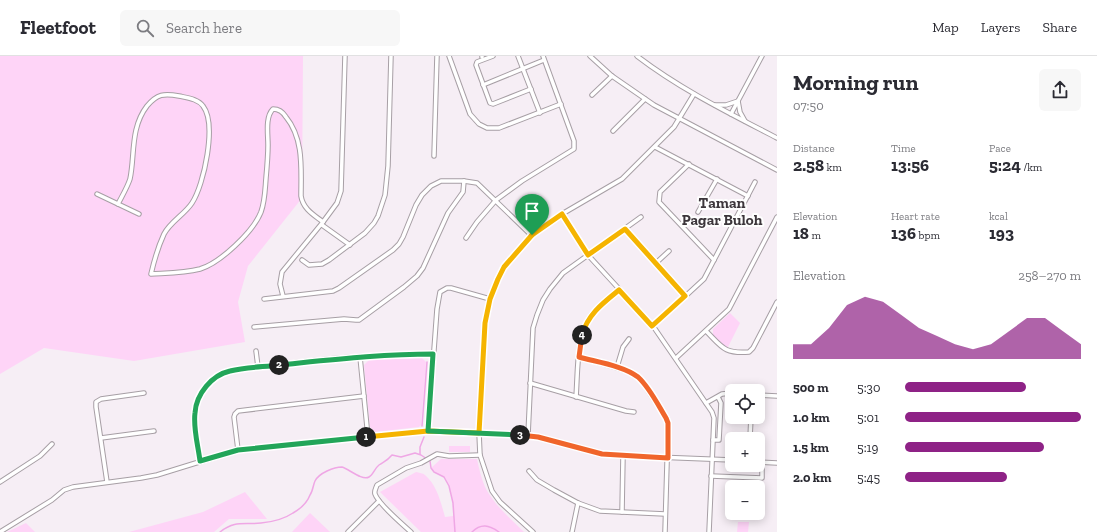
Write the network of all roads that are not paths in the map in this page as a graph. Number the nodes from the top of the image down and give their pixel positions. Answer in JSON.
{"nodes":[{"id":1,"x":345,"y":56,"type":"edge"},
{"id":2,"x":391,"y":56,"type":"edge"},
{"id":3,"x":437,"y":56,"type":"edge"},
{"id":4,"x":448,"y":56,"type":"edge"},
{"id":5,"x":493,"y":56,"type":"edge"},
{"id":6,"x":518,"y":56,"type":"edge"},
{"id":7,"x":590,"y":56,"type":"edge"},
{"id":8,"x":637,"y":56,"type":"edge"},
{"id":9,"x":762,"y":56,"type":"edge"},
{"id":10,"x":543,"y":58,"type":"edge"},
{"id":11,"x":523,"y":69,"type":"junction"},
{"id":12,"x":612,"y":76,"type":"junction"},
{"id":13,"x":484,"y":85,"type":"junction"},
{"id":14,"x":531,"y":89,"type":"junction"},
{"id":15,"x":694,"y":94,"type":"junction"},
{"id":16,"x":592,"y":95,"type":"dead end"},
{"id":17,"x":645,"y":99,"type":"junction"},
{"id":18,"x":738,"y":101,"type":"junction"},
{"id":19,"x":561,"y":104,"type":"junction"},
{"id":20,"x":714,"y":105,"type":"junction"},
{"id":21,"x":540,"y":113,"type":"junction"},
{"id":22,"x":731,"y":114,"type":"junction"},
{"id":23,"x":680,"y":119,"type":"junction"},
{"id":24,"x":747,"y":123,"type":"junction"},
{"id":25,"x":613,"y":131,"type":"dead end"},
{"id":26,"x":777,"y":138,"type":"edge"},
{"id":27,"x":656,"y":147,"type":"junction"},
{"id":28,"x":434,"y":156,"type":"dead end"},
{"id":29,"x":689,"y":164,"type":"junction"},
{"id":30,"x":777,"y":170,"type":"edge"},
{"id":31,"x":717,"y":179,"type":"junction"},
{"id":32,"x":464,"y":181,"type":"junction"},
{"id":33,"x":755,"y":182,"type":"dead end"},
{"id":34,"x":97,"y":194,"type":"dead end"},
{"id":35,"x":748,"y":196,"type":"junction"},
{"id":36,"x":496,"y":200,"type":"junction"},
{"id":37,"x":118,"y":204,"type":"junction"},
{"id":38,"x":698,"y":212,"type":"dead end"},
{"id":39,"x":139,"y":214,"type":"dead end"},
{"id":40,"x":562,"y":214,"type":"junction"},
{"id":41,"x":641,"y":217,"type":"dead end"},
{"id":42,"x":777,"y":217,"type":"edge"},
{"id":43,"x":323,"y":224,"type":"junction"},
{"id":44,"x":625,"y":229,"type":"junction"},
{"id":45,"x":532,"y":235,"type":"junction"},
{"id":46,"x":466,"y":238,"type":"dead end"},
{"id":47,"x":350,"y":245,"type":"junction"},
{"id":48,"x":669,"y":251,"type":"dead end"},
{"id":49,"x":588,"y":255,"type":"junction"},
{"id":50,"x":302,"y":260,"type":"dead end"},
{"id":51,"x":714,"y":260,"type":"junction"},
{"id":52,"x":656,"y":263,"type":"junction"},
{"id":53,"x":619,"y":290,"type":"junction"},
{"id":54,"x":283,"y":296,"type":"junction"},
{"id":55,"x":685,"y":296,"type":"junction"},
{"id":56,"x":264,"y":299,"type":"dead end"},
{"id":57,"x":490,"y":299,"type":"junction"},
{"id":58,"x":777,"y":302,"type":"edge"},
{"id":59,"x":652,"y":326,"type":"junction"},
{"id":60,"x":254,"y":327,"type":"dead end"},
{"id":61,"x":706,"y":331,"type":"junction"},
{"id":62,"x":629,"y":339,"type":"dead end"},
{"id":63,"x":256,"y":351,"type":"dead end"},
{"id":64,"x":433,"y":354,"type":"junction"},
{"id":65,"x":360,"y":357,"type":"junction"},
{"id":66,"x":579,"y":357,"type":"junction"},
{"id":67,"x":676,"y":358,"type":"junction"},
{"id":68,"x":258,"y":367,"type":"junction"},
{"id":69,"x":617,"y":368,"type":"junction"},
{"id":70,"x":530,"y":383,"type":"junction"},
{"id":71,"x":144,"y":393,"type":"dead end"},
{"id":72,"x":725,"y":394,"type":"edge"},
{"id":73,"x":765,"y":395,"type":"edge"},
{"id":74,"x":364,"y":396,"type":"junction"},
{"id":75,"x":777,"y":396,"type":"edge"},
{"id":76,"x":576,"y":397,"type":"junction"},
{"id":77,"x":718,"y":397,"type":"junction"},
{"id":78,"x":706,"y":403,"type":"junction"},
{"id":79,"x":634,"y":412,"type":"dead end"},
{"id":80,"x":154,"y":431,"type":"dead end"},
{"id":81,"x":428,"y":431,"type":"junction"},
{"id":82,"x":479,"y":433,"type":"junction"},
{"id":83,"x":528,"y":435,"type":"junction"},
{"id":84,"x":368,"y":437,"type":"junction"},
{"id":85,"x":101,"y":438,"type":"junction"},
{"id":86,"x":713,"y":440,"type":"junction"},
{"id":87,"x":52,"y":444,"type":"dead end"},
{"id":88,"x":238,"y":450,"type":"junction"},
{"id":89,"x":480,"y":455,"type":"junction"},
{"id":90,"x":623,"y":456,"type":"junction"},
{"id":91,"x":668,"y":458,"type":"junction"},
{"id":92,"x":712,"y":460,"type":"junction"},
{"id":93,"x":725,"y":460,"type":"edge"},
{"id":94,"x":200,"y":461,"type":"junction"},
{"id":95,"x":765,"y":462,"type":"edge"},
{"id":96,"x":777,"y":463,"type":"edge"},
{"id":97,"x":529,"y":471,"type":"dead end"},
{"id":98,"x":761,"y":472,"type":"edge"},
{"id":99,"x":711,"y":476,"type":"junction"},
{"id":100,"x":0,"y":482,"type":"edge"},
{"id":101,"x":107,"y":482,"type":"junction"},
{"id":102,"x":380,"y":501,"type":"junction"},
{"id":103,"x":578,"y":503,"type":"junction"},
{"id":104,"x":622,"y":512,"type":"junction"},
{"id":105,"x":665,"y":514,"type":"junction"},
{"id":106,"x":407,"y":529,"type":"junction"},
{"id":107,"x":0,"y":532,"type":"edge"},
{"id":108,"x":348,"y":532,"type":"edge"},
{"id":109,"x":404,"y":532,"type":"edge"},
{"id":110,"x":411,"y":532,"type":"edge"},
{"id":111,"x":533,"y":532,"type":"edge"},
{"id":112,"x":572,"y":532,"type":"edge"},
{"id":113,"x":665,"y":532,"type":"edge"},
{"id":114,"x":709,"y":532,"type":"edge"}],
"edges":[{"from":1,"to":43,"type":"street"},
{"from":2,"to":47,"type":"street"},
{"from":3,"to":28,"type":"street"},
{"from":4,"to":21,"type":"street"},
{"from":5,"to":13,"type":"street"},
{"from":6,"to":11,"type":"street"},
{"from":7,"to":12,"type":"street"},
{"from":8,"to":15,"type":"street"},
{"from":9,"to":18,"type":"street"},
{"from":10,"to":11,"type":"street"},
{"from":10,"to":19,"type":"street"},
{"from":11,"to":13,"type":"street"},
{"from":11,"to":14,"type":"street"},
{"from":12,"to":16,"type":"street"},
{"from":12,"to":17,"type":"street"},
{"from":13,"to":14,"type":"street"},
{"from":14,"to":21,"type":"street"},
{"from":15,"to":20,"type":"street"},
{"from":15,"to":23,"type":"street"},
{"from":17,"to":23,"type":"street"},
{"from":17,"to":25,"type":"street"},
{"from":18,"to":20,"type":"street"},
{"from":18,"to":22,"type":"street"},
{"from":18,"to":24,"type":"street"},
{"from":19,"to":21,"type":"street"},
{"from":19,"to":36,"type":"street"},
{"from":20,"to":22,"type":"street"},
{"from":22,"to":24,"type":"street"},
{"from":23,"to":27,"type":"street"},
{"from":23,"to":30,"type":"street"},
{"from":24,"to":26,"type":"street"},
{"from":27,"to":29,"type":"street"},
{"from":27,"to":40,"type":"street"},
{"from":29,"to":31,"type":"street"},
{"from":29,"to":51,"type":"street"},
{"from":31,"to":35,"type":"street"},
{"from":31,"to":38,"type":"street"},
{"from":32,"to":36,"type":"street"},
{"from":32,"to":54,"type":"street"},
{"from":32,"to":60,"type":"street"},
{"from":33,"to":35,"type":"street"},
{"from":34,"to":37,"type":"street"},
{"from":35,"to":51,"type":"street"},
{"from":36,"to":45,"type":"street"},
{"from":36,"to":46,"type":"street"},
{"from":37,"to":39,"type":"street"},
{"from":37,"to":43,"type":"street"},
{"from":40,"to":45,"type":"street"},
{"from":40,"to":49,"type":"street"},
{"from":41,"to":44,"type":"street"},
{"from":42,"to":61,"type":"street"},
{"from":43,"to":47,"type":"street"},
{"from":43,"to":54,"type":"street"},
{"from":44,"to":49,"type":"street"},
{"from":44,"to":52,"type":"street"},
{"from":45,"to":57,"type":"street"},
{"from":47,"to":50,"type":"street"},
{"from":48,"to":52,"type":"street"},
{"from":49,"to":53,"type":"street"},
{"from":49,"to":70,"type":"street"},
{"from":51,"to":55,"type":"street"},
{"from":52,"to":55,"type":"street"},
{"from":53,"to":59,"type":"street"},
{"from":53,"to":66,"type":"street"},
{"from":54,"to":56,"type":"street"},
{"from":55,"to":59,"type":"street"},
{"from":57,"to":64,"type":"street"},
{"from":57,"to":82,"type":"street"},
{"from":58,"to":61,"type":"street"},
{"from":59,"to":67,"type":"street"},
{"from":61,"to":67,"type":"street"},
{"from":62,"to":69,"type":"street"},
{"from":63,"to":68,"type":"street"},
{"from":64,"to":65,"type":"street"},
{"from":64,"to":81,"type":"street"},
{"from":65,"to":68,"type":"street"},
{"from":65,"to":74,"type":"street"},
{"from":66,"to":69,"type":"street"},
{"from":66,"to":76,"type":"street"},
{"from":67,"to":78,"type":"street"},
{"from":68,"to":94,"type":"street"},
{"from":69,"to":91,"type":"street"},
{"from":70,"to":76,"type":"street"},
{"from":70,"to":83,"type":"street"},
{"from":71,"to":85,"type":"street"},
{"from":72,"to":77,"type":"street"},
{"from":73,"to":75,"type":"street"},
{"from":74,"to":84,"type":"street"},
{"from":74,"to":88,"type":"street"},
{"from":76,"to":79,"type":"street"},
{"from":77,"to":78,"type":"street"},
{"from":77,"to":86,"type":"street"},
{"from":78,"to":86,"type":"street"},
{"from":80,"to":85,"type":"street"},
{"from":81,"to":82,"type":"street"},
{"from":81,"to":84,"type":"street"},
{"from":82,"to":83,"type":"street"},
{"from":82,"to":89,"type":"street"},
{"from":83,"to":90,"type":"street"},
{"from":84,"to":88,"type":"street"},
{"from":85,"to":101,"type":"street"},
{"from":86,"to":92,"type":"street"},
{"from":87,"to":100,"type":"street"},
{"from":88,"to":94,"type":"street"},
{"from":89,"to":102,"type":"street"},
{"from":89,"to":111,"type":"street"},
{"from":90,"to":91,"type":"street"},
{"from":90,"to":104,"type":"street"},
{"from":91,"to":92,"type":"street"},
{"from":91,"to":105,"type":"street"},
{"from":92,"to":93,"type":"street"},
{"from":92,"to":99,"type":"street"},
{"from":94,"to":101,"type":"street"},
{"from":95,"to":96,"type":"street"},
{"from":97,"to":103,"type":"street"},
{"from":98,"to":99,"type":"street"},
{"from":99,"to":114,"type":"street"},
{"from":101,"to":107,"type":"street"},
{"from":102,"to":106,"type":"street"},
{"from":102,"to":108,"type":"street"},
{"from":103,"to":104,"type":"street"},
{"from":103,"to":112,"type":"street"},
{"from":104,"to":105,"type":"street"},
{"from":105,"to":113,"type":"street"},
{"from":106,"to":109,"type":"street"},
{"from":106,"to":110,"type":"street"}]}
